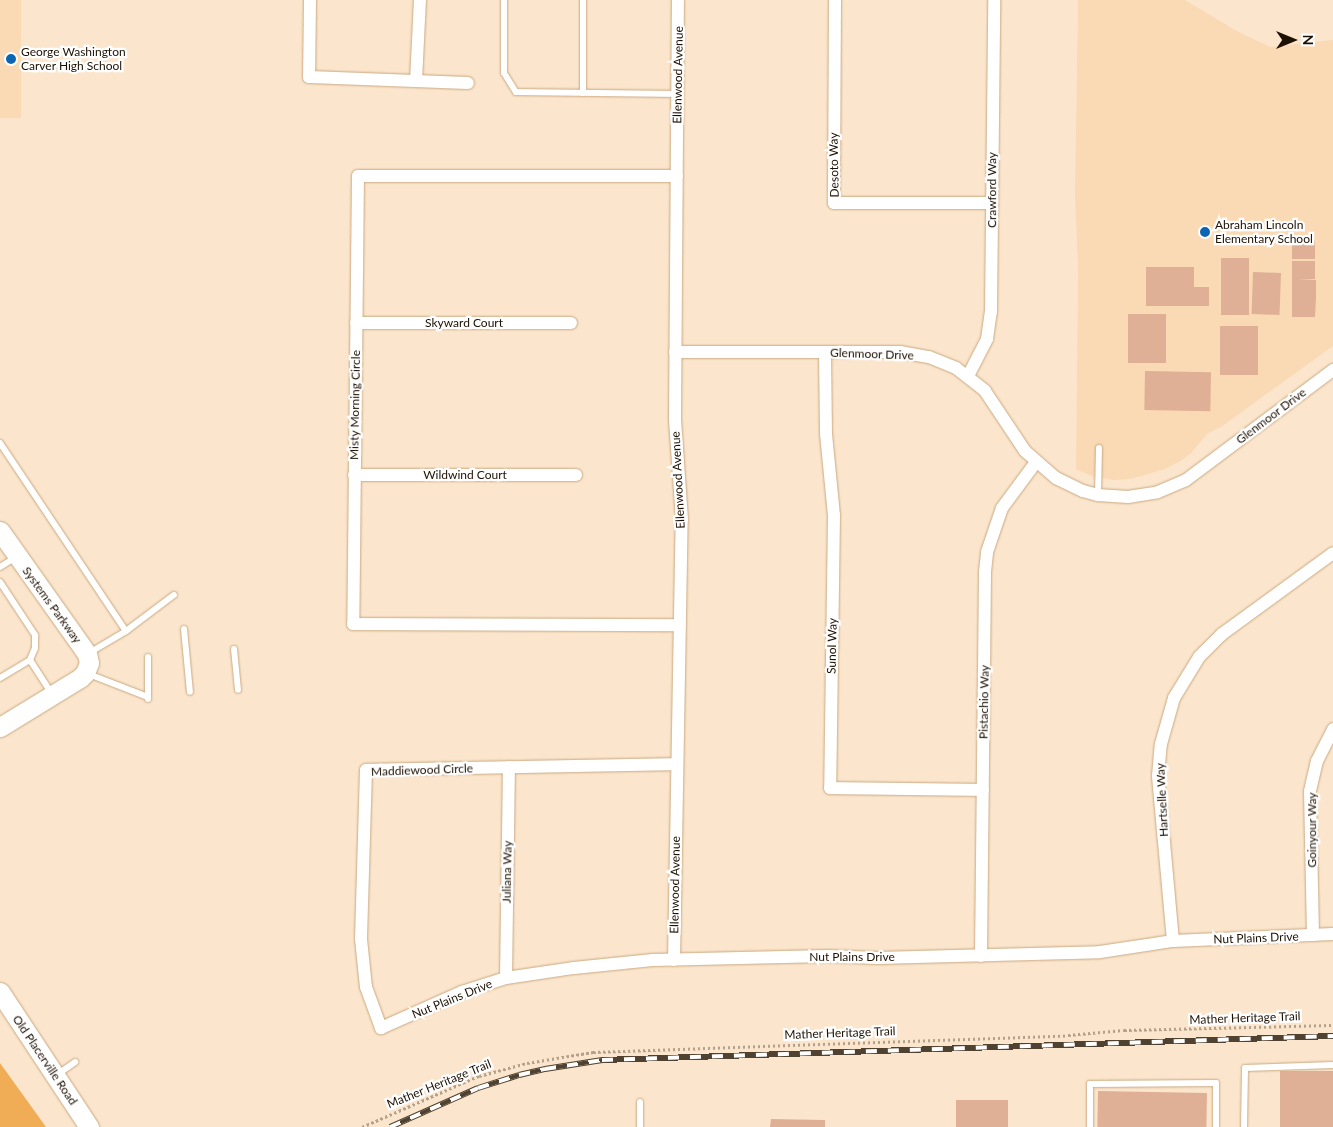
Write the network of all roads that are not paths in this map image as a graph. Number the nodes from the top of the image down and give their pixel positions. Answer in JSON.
{"nodes":[{"id":1,"x":310,"y":0,"type":"edge"},
{"id":2,"x":420,"y":0,"type":"edge"},
{"id":3,"x":504,"y":0,"type":"edge"},
{"id":4,"x":583,"y":0,"type":"edge"},
{"id":5,"x":678,"y":0,"type":"edge"},
{"id":6,"x":835,"y":0,"type":"edge"},
{"id":7,"x":994,"y":0,"type":"edge"},
{"id":8,"x":416,"y":81,"type":"junction"},
{"id":9,"x":468,"y":83,"type":"dead end"},
{"id":10,"x":584,"y":93,"type":"junction"},
{"id":11,"x":677,"y":94,"type":"junction"},
{"id":12,"x":677,"y":176,"type":"junction"},
{"id":13,"x":992,"y":203,"type":"junction"},
{"id":14,"x":356,"y":323,"type":"junction"},
{"id":15,"x":572,"y":323,"type":"dead end"},
{"id":16,"x":675,"y":352,"type":"junction"},
{"id":17,"x":825,"y":352,"type":"junction"},
{"id":18,"x":1333,"y":370,"type":"edge"},
{"id":19,"x":968,"y":376,"type":"junction"},
{"id":20,"x":0,"y":443,"type":"edge"},
{"id":21,"x":1099,"y":448,"type":"dead end"},
{"id":22,"x":1036,"y":462,"type":"junction"},
{"id":23,"x":354,"y":475,"type":"junction"},
{"id":24,"x":576,"y":475,"type":"dead end"},
{"id":25,"x":1098,"y":495,"type":"junction"},
{"id":26,"x":0,"y":531,"type":"edge"},
{"id":27,"x":1333,"y":553,"type":"edge"},
{"id":28,"x":17,"y":556,"type":"junction"},
{"id":29,"x":0,"y":567,"type":"edge"},
{"id":30,"x":0,"y":582,"type":"edge"},
{"id":31,"x":174,"y":596,"type":"dead end"},
{"id":32,"x":680,"y":625,"type":"junction"},
{"id":33,"x":184,"y":630,"type":"dead end"},
{"id":34,"x":126,"y":631,"type":"junction"},
{"id":35,"x":234,"y":649,"type":"dead end"},
{"id":36,"x":88,"y":654,"type":"junction"},
{"id":37,"x":148,"y":657,"type":"dead end"},
{"id":38,"x":30,"y":660,"type":"junction"},
{"id":39,"x":85,"y":673,"type":"junction"},
{"id":40,"x":0,"y":678,"type":"edge"},
{"id":41,"x":238,"y":690,"type":"dead end"},
{"id":42,"x":190,"y":692,"type":"dead end"},
{"id":43,"x":53,"y":695,"type":"junction"},
{"id":44,"x":0,"y":727,"type":"edge"},
{"id":45,"x":1333,"y":729,"type":"edge"},
{"id":46,"x":677,"y":764,"type":"junction"},
{"id":47,"x":509,"y":767,"type":"junction"},
{"id":48,"x":983,"y":790,"type":"junction"},
{"id":49,"x":1333,"y":934,"type":"edge"},
{"id":50,"x":1313,"y":935,"type":"junction"},
{"id":51,"x":1173,"y":941,"type":"junction"},
{"id":52,"x":981,"y":956,"type":"junction"},
{"id":53,"x":674,"y":960,"type":"junction"},
{"id":54,"x":506,"y":978,"type":"junction"},
{"id":55,"x":0,"y":992,"type":"edge"},
{"id":56,"x":381,"y":1028,"type":"joint"},
{"id":57,"x":76,"y":1062,"type":"dead end"},
{"id":58,"x":1333,"y":1065,"type":"edge"},
{"id":59,"x":55,"y":1075,"type":"junction"},
{"id":60,"x":640,"y":1102,"type":"dead end"},
{"id":61,"x":89,"y":1127,"type":"edge"},
{"id":62,"x":640,"y":1127,"type":"edge"},
{"id":63,"x":1090,"y":1127,"type":"edge"},
{"id":64,"x":1216,"y":1127,"type":"edge"},
{"id":65,"x":1244,"y":1127,"type":"edge"}],
"edges":[{"from":1,"to":8,"type":"street"},
{"from":2,"to":8,"type":"street"},
{"from":3,"to":10,"type":"lane"},
{"from":4,"to":10,"type":"lane"},
{"from":5,"to":11,"type":"street","name":"Ellenwood Avenue"},
{"from":6,"to":13,"type":"street","name":"Desoto Way"},
{"from":7,"to":13,"type":"street","name":"Crawford Way"},
{"from":8,"to":9,"type":"street"},
{"from":10,"to":11,"type":"lane"},
{"from":11,"to":12,"type":"street","name":"Ellenwood Avenue"},
{"from":12,"to":14,"type":"street","name":"Misty Morning Circle"},
{"from":12,"to":16,"type":"street","name":"Ellenwood Avenue"},
{"from":13,"to":19,"type":"street","name":"Crawford Way"},
{"from":14,"to":15,"type":"street","name":"Skyward Court"},
{"from":14,"to":23,"type":"street","name":"Misty Morning Circle"},
{"from":16,"to":17,"type":"street","name":"Glenmoor Drive"},
{"from":16,"to":32,"type":"street","name":"Ellenwood Avenue"},
{"from":17,"to":19,"type":"street","name":"Glenmoor Drive"},
{"from":17,"to":48,"type":"street","name":"Sunol Way"},
{"from":18,"to":25,"type":"street","name":"Glenmoor Drive"},
{"from":19,"to":22,"type":"street","name":"Glenmoor Drive"},
{"from":20,"to":34,"type":"lane"},
{"from":21,"to":25,"type":"lane"},
{"from":22,"to":25,"type":"street","name":"Glenmoor Drive"},
{"from":22,"to":48,"type":"street","name":"Pistachio Way"},
{"from":23,"to":24,"type":"street","name":"Wildwind Court"},
{"from":23,"to":32,"type":"street","name":"Misty Morning Circle"},
{"from":26,"to":28,"type":"street","name":"Systems Parkway"},
{"from":27,"to":51,"type":"street","name":"Hartselle Way"},
{"from":28,"to":29,"type":"lane"},
{"from":28,"to":36,"type":"street","name":"Systems Parkway"},
{"from":30,"to":38,"type":"lane"},
{"from":31,"to":34,"type":"lane"},
{"from":32,"to":46,"type":"street","name":"Ellenwood Avenue"},
{"from":33,"to":42,"type":"lane"},
{"from":34,"to":36,"type":"lane"},
{"from":35,"to":41,"type":"lane"},
{"from":36,"to":39,"type":"street","name":"Systems Parkway"},
{"from":37,"to":39,"type":"lane"},
{"from":38,"to":40,"type":"lane"},
{"from":38,"to":43,"type":"lane"},
{"from":39,"to":43,"type":"street"},
{"from":43,"to":44,"type":"street"},
{"from":45,"to":50,"type":"street","name":"Goinyour Way"},
{"from":46,"to":47,"type":"street","name":"Maddiewood Circle"},
{"from":46,"to":53,"type":"street","name":"Ellenwood Avenue"},
{"from":47,"to":54,"type":"street","name":"Juliana Way"},
{"from":47,"to":56,"type":"street","name":"Maddiewood Circle"},
{"from":48,"to":52,"type":"street","name":"Pistachio Way"},
{"from":49,"to":50,"type":"street","name":"Nut Plains Drive"},
{"from":50,"to":51,"type":"street","name":"Nut Plains Drive"},
{"from":51,"to":52,"type":"street","name":"Nut Plains Drive"},
{"from":52,"to":53,"type":"street","name":"Nut Plains Drive"},
{"from":53,"to":54,"type":"street","name":"Nut Plains Drive"},
{"from":54,"to":56,"type":"street","name":"Nut Plains Drive"},
{"from":55,"to":59,"type":"street","name":"Old Placerville Road"},
{"from":57,"to":59,"type":"lane"},
{"from":58,"to":65,"type":"lane"},
{"from":59,"to":61,"type":"street","name":"Old Placerville Road"},
{"from":60,"to":62,"type":"lane"},
{"from":63,"to":64,"type":"lane"}]}
